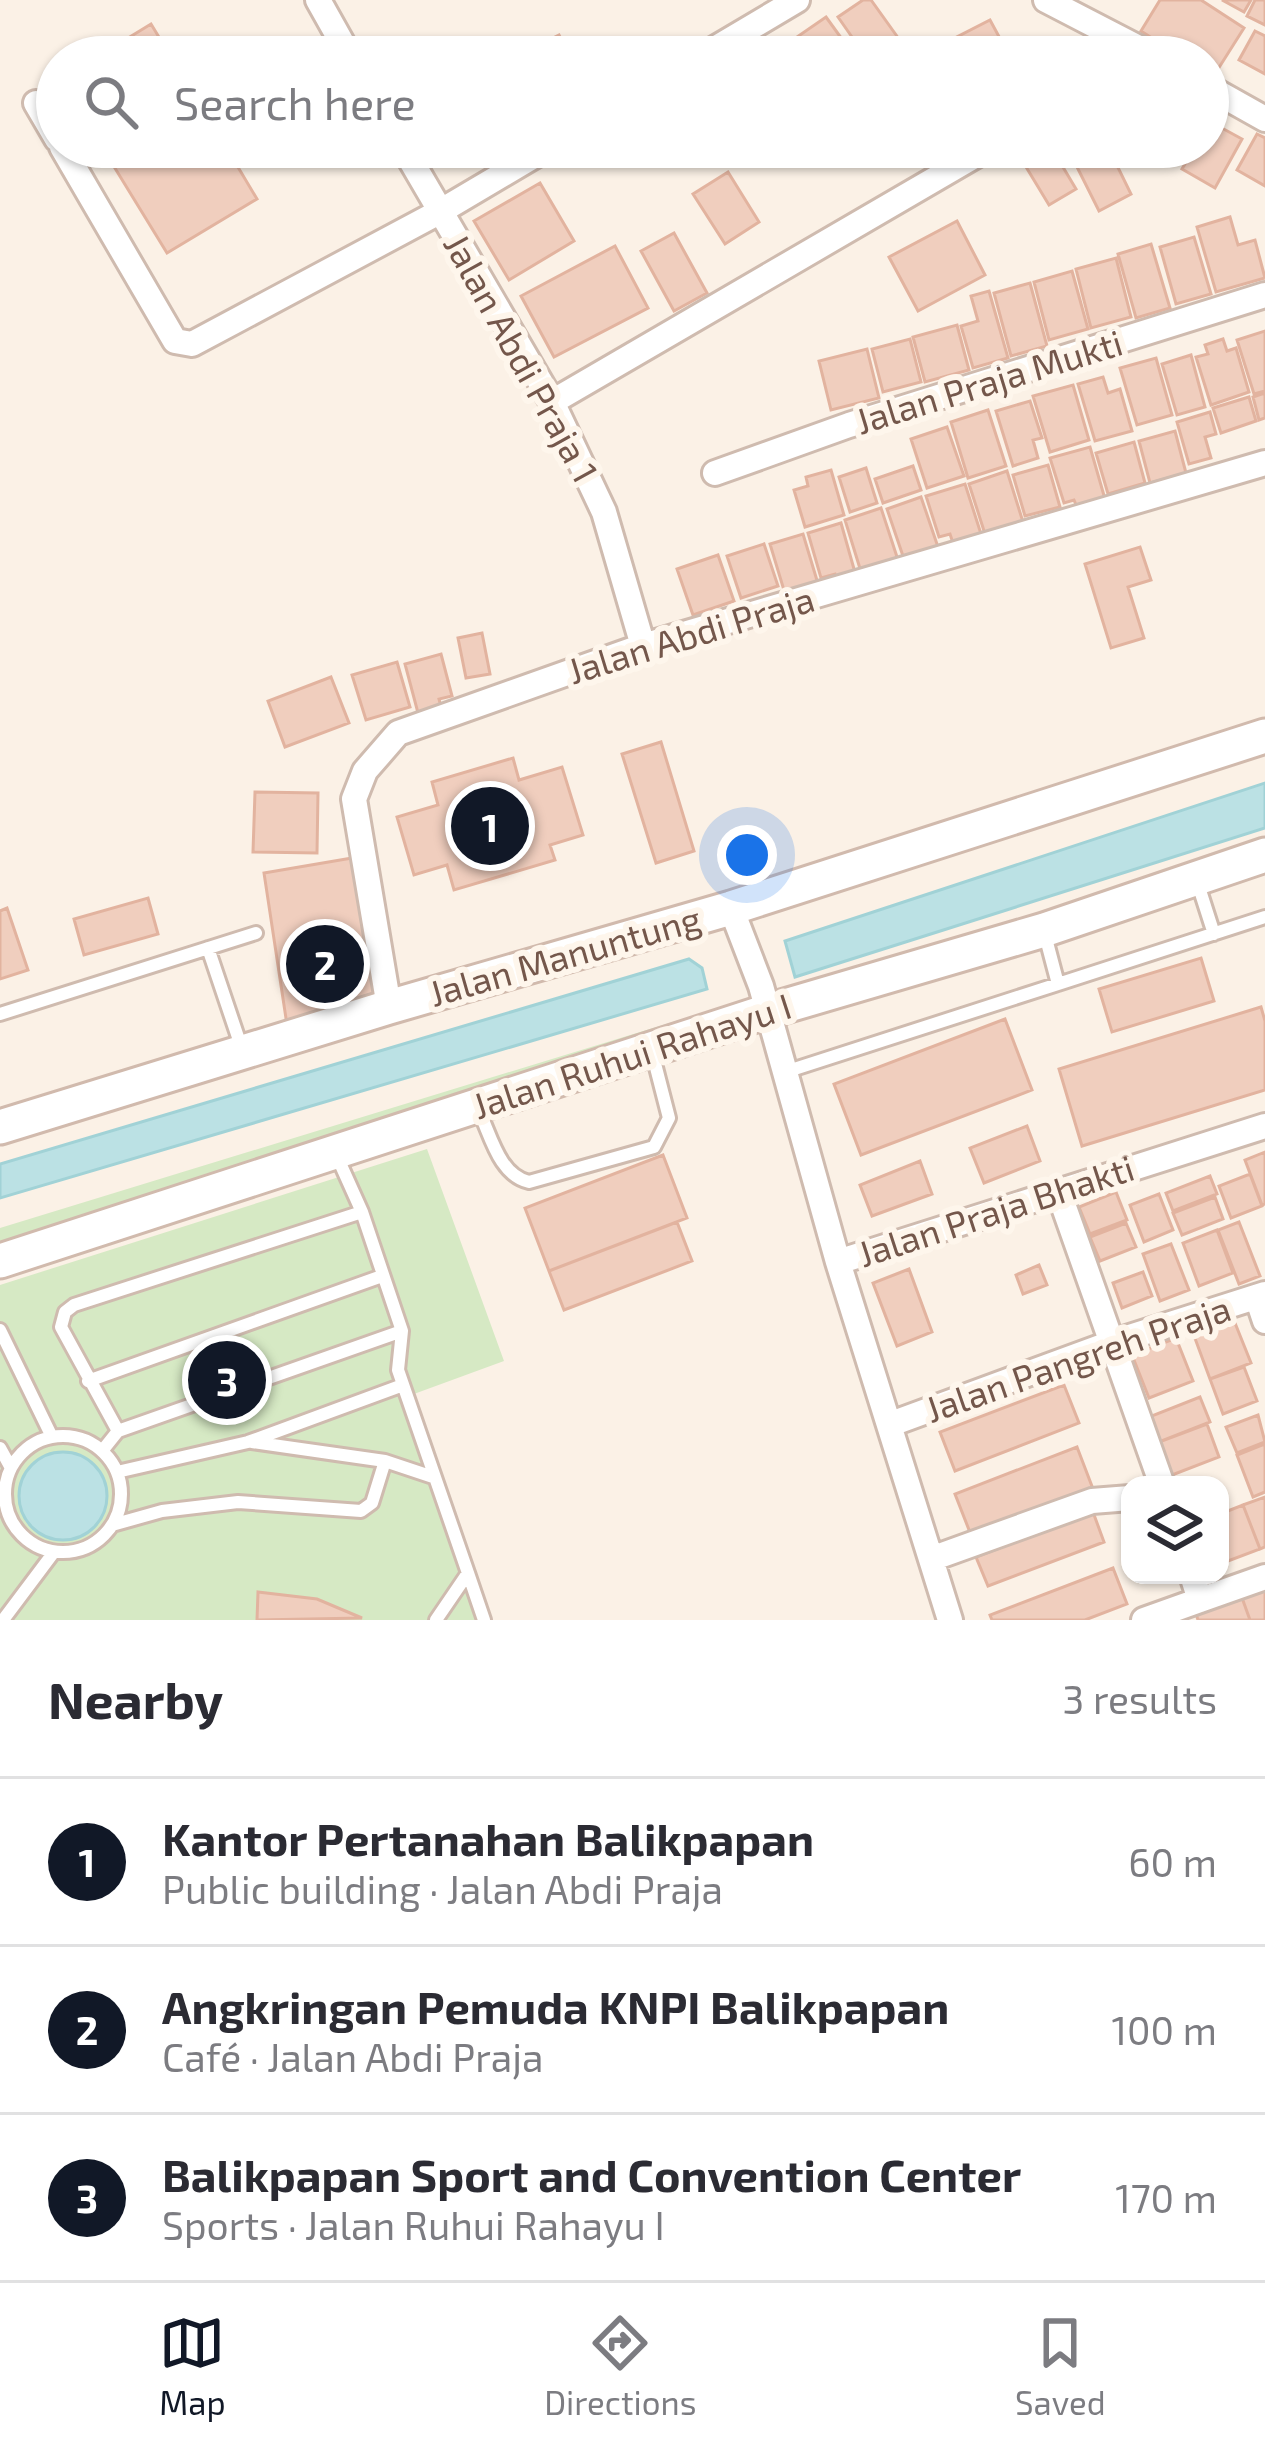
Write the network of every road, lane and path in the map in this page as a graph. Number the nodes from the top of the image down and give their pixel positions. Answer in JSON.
{"nodes":[{"id":1,"x":797,"y":0,"type":"edge"},
{"id":2,"x":1046,"y":0,"type":"edge"},
{"id":3,"x":328,"y":3,"type":"edge"},
{"id":4,"x":341,"y":36,"type":"edge"},
{"id":5,"x":736,"y":36,"type":"edge"},
{"id":6,"x":1113,"y":36,"type":"edge"},
{"id":7,"x":1229,"y":99,"type":"edge"},
{"id":8,"x":1265,"y":119,"type":"edge"},
{"id":9,"x":74,"y":168,"type":"edge"},
{"id":10,"x":415,"y":168,"type":"edge"},
{"id":11,"x":514,"y":168,"type":"edge"},
{"id":12,"x":954,"y":168,"type":"edge"},
{"id":13,"x":441,"y":211,"type":"junction"},
{"id":14,"x":1265,"y":295,"type":"edge"},
{"id":15,"x":552,"y":403,"type":"junction"},
{"id":16,"x":1265,"y":463,"type":"edge"},
{"id":17,"x":715,"y":472,"type":"dead end"},
{"id":18,"x":643,"y":646,"type":"junction"},
{"id":19,"x":1265,"y":736,"type":"edge"},
{"id":20,"x":1265,"y":855,"type":"edge"},
{"id":21,"x":1196,"y":877,"type":"junction"},
{"id":22,"x":1265,"y":917,"type":"edge"},
{"id":23,"x":737,"y":921,"type":"junction"},
{"id":24,"x":1043,"y":930,"type":"junction"},
{"id":25,"x":256,"y":933,"type":"dead end"},
{"id":26,"x":1214,"y":934,"type":"junction"},
{"id":27,"x":208,"y":948,"type":"junction"},
{"id":28,"x":1058,"y":984,"type":"junction"},
{"id":29,"x":764,"y":998,"type":"junction"},
{"id":30,"x":388,"y":1007,"type":"junction"},
{"id":31,"x":0,"y":1014,"type":"edge"},
{"id":32,"x":652,"y":1051,"type":"junction"},
{"id":33,"x":244,"y":1053,"type":"junction"},
{"id":34,"x":785,"y":1072,"type":"junction"},
{"id":35,"x":477,"y":1105,"type":"junction"},
{"id":36,"x":1265,"y":1126,"type":"edge"},
{"id":37,"x":0,"y":1127,"type":"edge"},
{"id":38,"x":335,"y":1153,"type":"junction"},
{"id":39,"x":1058,"y":1190,"type":"junction"},
{"id":40,"x":362,"y":1212,"type":"junction"},
{"id":41,"x":0,"y":1262,"type":"edge"},
{"id":42,"x":838,"y":1262,"type":"junction"},
{"id":43,"x":382,"y":1276,"type":"junction"},
{"id":44,"x":1262,"y":1304,"type":"edge"},
{"id":45,"x":0,"y":1330,"type":"edge"},
{"id":46,"x":402,"y":1331,"type":"junction"},
{"id":47,"x":1114,"y":1342,"type":"junction"},
{"id":48,"x":88,"y":1381,"type":"junction"},
{"id":49,"x":403,"y":1385,"type":"junction"},
{"id":50,"x":891,"y":1424,"type":"junction"},
{"id":51,"x":118,"y":1430,"type":"junction"},
{"id":52,"x":52,"y":1437,"type":"junction"},
{"id":53,"x":248,"y":1442,"type":"junction"},
{"id":54,"x":0,"y":1448,"type":"edge"},
{"id":55,"x":102,"y":1451,"type":"junction"},
{"id":56,"x":385,"y":1461,"type":"junction"},
{"id":57,"x":11,"y":1468,"type":"junction"},
{"id":58,"x":117,"y":1472,"type":"junction"},
{"id":59,"x":1159,"y":1476,"type":"edge"},
{"id":60,"x":433,"y":1477,"type":"junction"},
{"id":61,"x":1121,"y":1499,"type":"edge"},
{"id":62,"x":8,"y":1520,"type":"edge"},
{"id":63,"x":112,"y":1525,"type":"junction"},
{"id":64,"x":0,"y":1540,"type":"edge"},
{"id":65,"x":54,"y":1552,"type":"junction"},
{"id":66,"x":931,"y":1559,"type":"junction"},
{"id":67,"x":467,"y":1573,"type":"junction"},
{"id":68,"x":1265,"y":1577,"type":"edge"},
{"id":69,"x":1196,"y":1587,"type":"edge"},
{"id":70,"x":3,"y":1620,"type":"edge"},
{"id":71,"x":436,"y":1620,"type":"edge"},
{"id":72,"x":484,"y":1620,"type":"edge"},
{"id":73,"x":950,"y":1620,"type":"edge"},
{"id":74,"x":1144,"y":1620,"type":"edge"}],
"edges":[{"from":1,"to":5,"type":"street"},
{"from":2,"to":6,"type":"street"},
{"from":3,"to":4,"type":"street"},
{"from":7,"to":8,"type":"street"},
{"from":9,"to":13,"type":"street"},
{"from":10,"to":13,"type":"street","name":"Jalan Abdi Praja 1"},
{"from":11,"to":13,"type":"street"},
{"from":12,"to":15,"type":"street"},
{"from":13,"to":15,"type":"street","name":"Jalan Abdi Praja 1"},
{"from":14,"to":17,"type":"street","name":"Jalan Praja Mukti"},
{"from":15,"to":18,"type":"street","name":"Jalan Abdi Praja 1"},
{"from":16,"to":18,"type":"street","name":"Jalan Abdi Praja"},
{"from":18,"to":30,"type":"street","name":"Jalan Abdi Praja"},
{"from":19,"to":23,"type":"street","name":"Jalan Manuntung"},
{"from":20,"to":21,"type":"street","name":"Jalan Ruhui Rahayu I"},
{"from":21,"to":24,"type":"street","name":"Jalan Ruhui Rahayu I"},
{"from":21,"to":26,"type":"lane"},
{"from":22,"to":26,"type":"lane"},
{"from":23,"to":29,"type":"street","name":"Jalan Praja Bhakti"},
{"from":23,"to":30,"type":"street","name":"Jalan Manuntung"},
{"from":24,"to":28,"type":"lane"},
{"from":24,"to":29,"type":"street","name":"Jalan Ruhui Rahayu I"},
{"from":25,"to":27,"type":"lane"},
{"from":26,"to":28,"type":"lane"},
{"from":27,"to":31,"type":"lane"},
{"from":27,"to":33,"type":"lane"},
{"from":28,"to":34,"type":"lane"},
{"from":29,"to":32,"type":"street","name":"Jalan Ruhui Rahayu I"},
{"from":29,"to":34,"type":"street","name":"Jalan Praja Bhakti"},
{"from":30,"to":33,"type":"street","name":"Jalan Manuntung"},
{"from":32,"to":35,"type":"street","name":"Jalan Ruhui Rahayu I"},
{"from":32,"to":35,"type":"lane"},
{"from":33,"to":37,"type":"street","name":"Jalan Manuntung"},
{"from":34,"to":42,"type":"street","name":"Jalan Praja Bhakti"},
{"from":35,"to":38,"type":"street","name":"Jalan Ruhui Rahayu I"},
{"from":36,"to":39,"type":"street","name":"Jalan Praja Bhakti"},
{"from":38,"to":40,"type":"lane"},
{"from":38,"to":41,"type":"street","name":"Jalan Ruhui Rahayu I"},
{"from":39,"to":42,"type":"street","name":"Jalan Praja Bhakti"},
{"from":39,"to":47,"type":"street"},
{"from":40,"to":43,"type":"lane"},
{"from":40,"to":48,"type":"lane"},
{"from":42,"to":50,"type":"street"},
{"from":43,"to":46,"type":"lane"},
{"from":43,"to":48,"type":"lane"},
{"from":44,"to":47,"type":"street","name":"Jalan Pangreh Praja"},
{"from":45,"to":52,"type":"lane"},
{"from":46,"to":49,"type":"lane"},
{"from":46,"to":51,"type":"lane"},
{"from":47,"to":50,"type":"street","name":"Jalan Pangreh Praja"},
{"from":47,"to":59,"type":"street"},
{"from":48,"to":51,"type":"lane"},
{"from":49,"to":53,"type":"lane"},
{"from":49,"to":60,"type":"lane"},
{"from":50,"to":66,"type":"street"},
{"from":51,"to":55,"type":"lane"},
{"from":52,"to":55,"type":"lane"},
{"from":52,"to":57,"type":"lane"},
{"from":53,"to":56,"type":"lane"},
{"from":53,"to":58,"type":"lane"},
{"from":54,"to":57,"type":"lane"},
{"from":55,"to":58,"type":"lane"},
{"from":56,"to":60,"type":"lane"},
{"from":56,"to":63,"type":"lane"},
{"from":57,"to":62,"type":"lane"},
{"from":58,"to":63,"type":"lane"},
{"from":60,"to":67,"type":"lane"},
{"from":61,"to":66,"type":"street"},
{"from":62,"to":64,"type":"lane"},
{"from":62,"to":65,"type":"lane"},
{"from":63,"to":65,"type":"lane"},
{"from":65,"to":70,"type":"lane"},
{"from":66,"to":73,"type":"street"},
{"from":67,"to":71,"type":"lane"},
{"from":67,"to":72,"type":"lane"},
{"from":68,"to":69,"type":"street"},
{"from":69,"to":74,"type":"street"}]}
